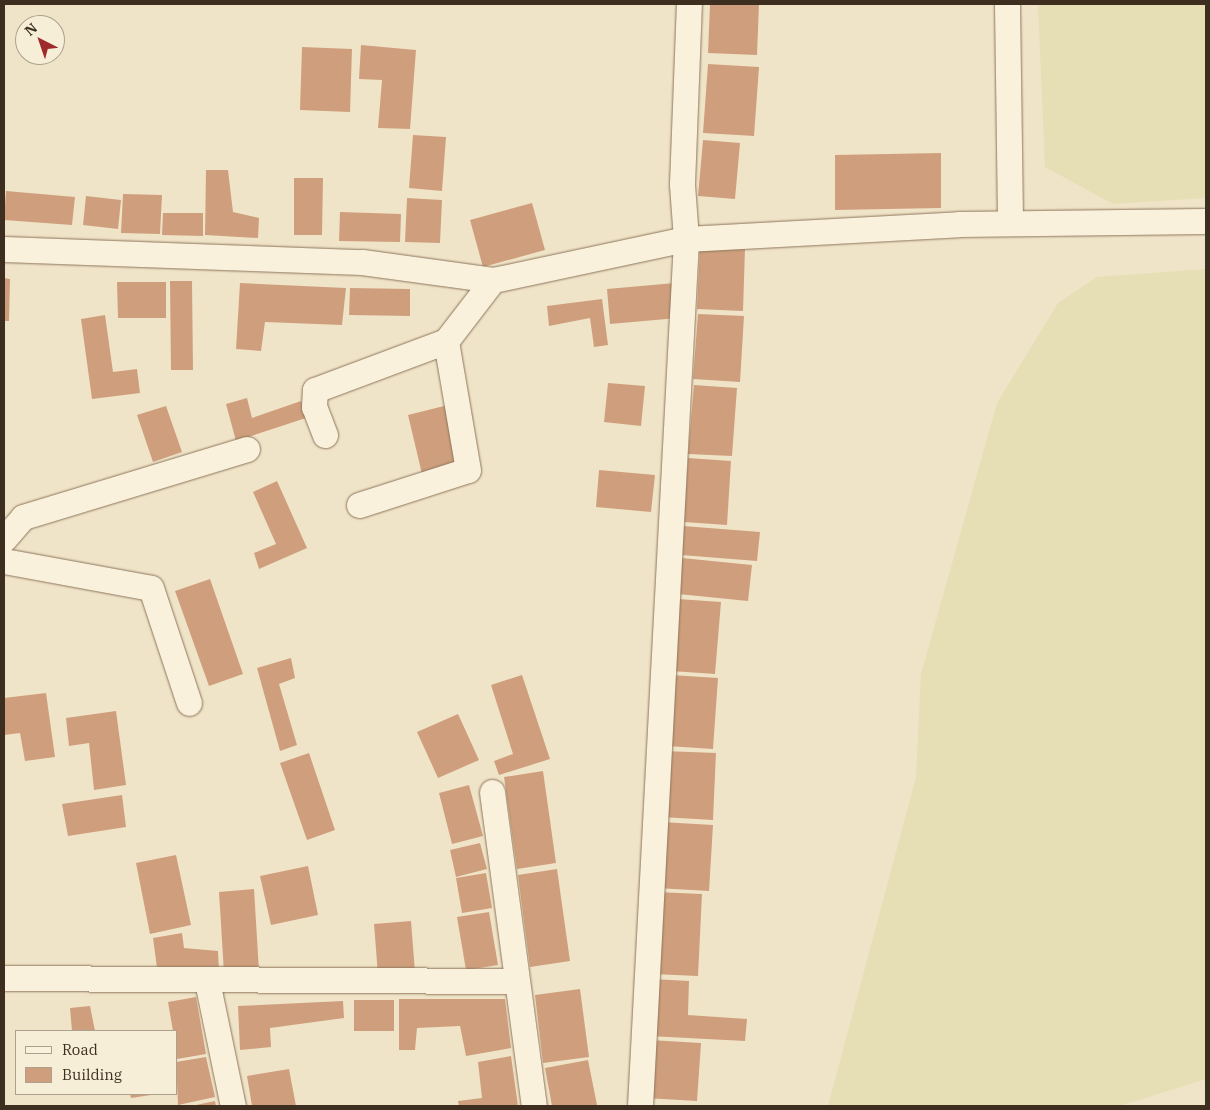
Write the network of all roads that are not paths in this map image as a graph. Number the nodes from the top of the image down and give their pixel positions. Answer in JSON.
{"nodes":[{"id":1,"x":689,"y":4,"type":"edge"},
{"id":2,"x":1007,"y":4,"type":"edge"},
{"id":3,"x":1206,"y":221,"type":"edge"},
{"id":4,"x":1010,"y":224,"type":"junction"},
{"id":5,"x":686,"y":239,"type":"junction"},
{"id":6,"x":4,"y":249,"type":"edge"},
{"id":7,"x":493,"y":280,"type":"junction"},
{"id":8,"x":446,"y":340,"type":"junction"},
{"id":9,"x":325,"y":435,"type":"dead end"},
{"id":10,"x":247,"y":449,"type":"dead end"},
{"id":11,"x":359,"y":505,"type":"dead end"},
{"id":12,"x":4,"y":539,"type":"edge"},
{"id":13,"x":4,"y":561,"type":"edge"},
{"id":14,"x":189,"y":703,"type":"dead end"},
{"id":15,"x":492,"y":792,"type":"dead end"},
{"id":16,"x":4,"y":978,"type":"edge"},
{"id":17,"x":207,"y":981,"type":"junction"},
{"id":18,"x":515,"y":982,"type":"junction"},
{"id":19,"x":233,"y":1106,"type":"edge"},
{"id":20,"x":534,"y":1106,"type":"edge"},
{"id":21,"x":640,"y":1106,"type":"edge"}],
"edges":[{"from":1,"to":5,"type":"street"},
{"from":2,"to":4,"type":"street"},
{"from":3,"to":4,"type":"street"},
{"from":4,"to":5,"type":"street"},
{"from":5,"to":7,"type":"street"},
{"from":5,"to":21,"type":"street"},
{"from":6,"to":7,"type":"street"},
{"from":7,"to":8,"type":"street"},
{"from":8,"to":9,"type":"street"},
{"from":8,"to":11,"type":"street"},
{"from":10,"to":12,"type":"street"},
{"from":13,"to":14,"type":"street"},
{"from":15,"to":18,"type":"street"},
{"from":16,"to":17,"type":"street"},
{"from":17,"to":18,"type":"street"},
{"from":17,"to":19,"type":"street"},
{"from":18,"to":20,"type":"street"}]}
